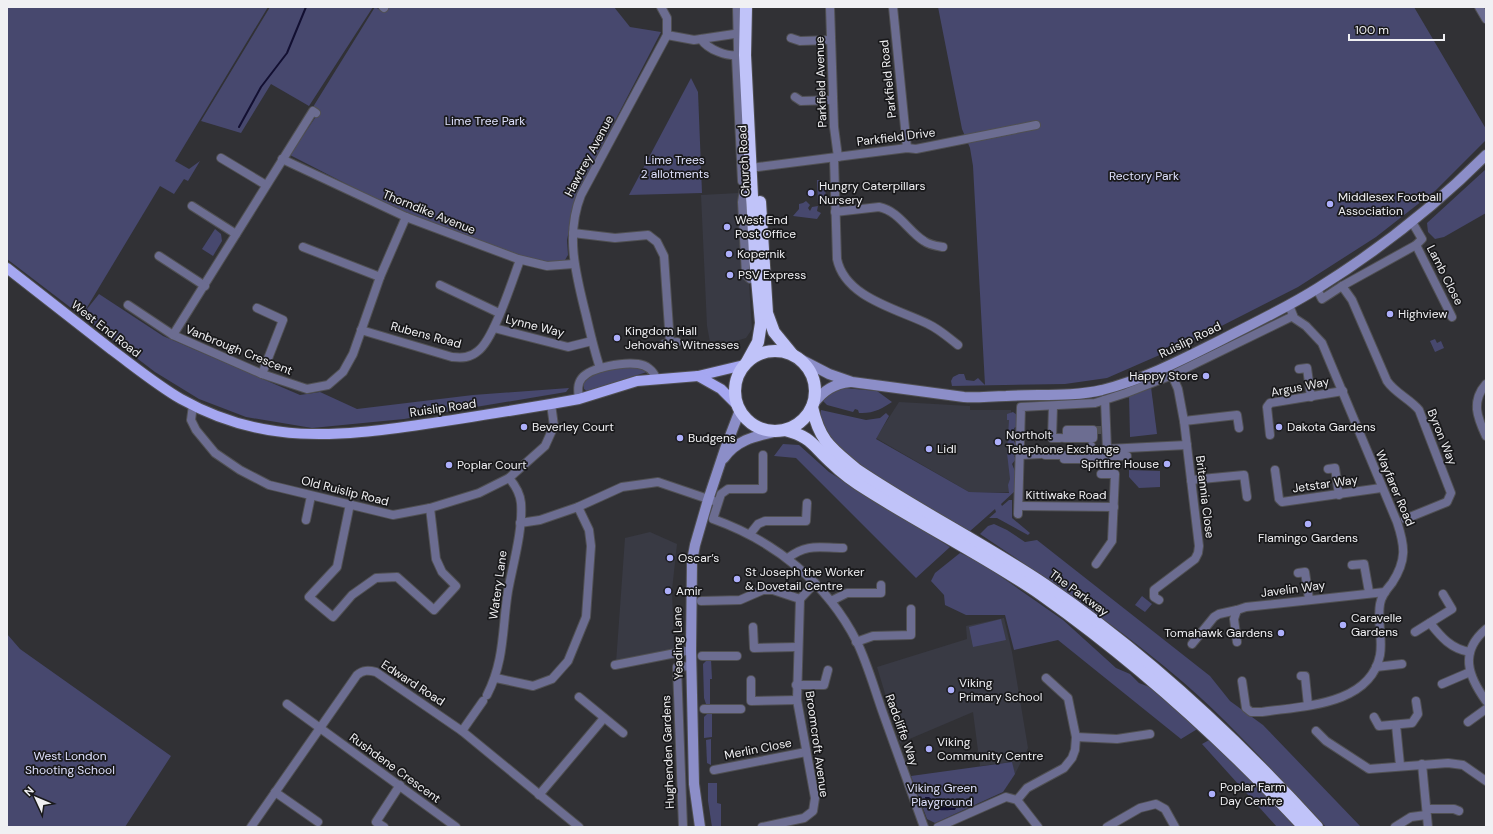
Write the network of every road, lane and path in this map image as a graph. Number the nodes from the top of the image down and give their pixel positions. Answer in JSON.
{"nodes":[{"id":1,"x":662,"y":7,"type":"edge"},
{"id":2,"x":737,"y":7,"type":"edge"},
{"id":3,"x":746,"y":7,"type":"edge"},
{"id":4,"x":753,"y":7,"type":"edge"},
{"id":5,"x":830,"y":7,"type":"edge"},
{"id":6,"x":893,"y":7,"type":"edge"},
{"id":7,"x":1479,"y":7,"type":"edge"},
{"id":8,"x":1486,"y":18,"type":"edge"},
{"id":9,"x":741,"y":33,"type":"junction"},
{"id":10,"x":667,"y":35,"type":"junction"},
{"id":11,"x":792,"y":38,"type":"dead end"},
{"id":12,"x":701,"y":39,"type":"junction"},
{"id":13,"x":831,"y":40,"type":"junction"},
{"id":14,"x":741,"y":55,"type":"junction"},
{"id":15,"x":795,"y":97,"type":"dead end"},
{"id":16,"x":833,"y":100,"type":"junction"},
{"id":17,"x":316,"y":113,"type":"dead end"},
{"id":18,"x":1036,"y":126,"type":"dead end"},
{"id":19,"x":907,"y":148,"type":"junction"},
{"id":20,"x":1486,"y":155,"type":"edge"},
{"id":21,"x":836,"y":157,"type":"junction"},
{"id":22,"x":221,"y":158,"type":"dead end"},
{"id":23,"x":282,"y":159,"type":"junction"},
{"id":24,"x":758,"y":167,"type":"junction"},
{"id":25,"x":266,"y":185,"type":"junction"},
{"id":26,"x":192,"y":206,"type":"dead end"},
{"id":27,"x":835,"y":212,"type":"junction"},
{"id":28,"x":406,"y":217,"type":"junction"},
{"id":29,"x":1412,"y":222,"type":"junction"},
{"id":30,"x":573,"y":233,"type":"junction"},
{"id":31,"x":236,"y":234,"type":"junction"},
{"id":32,"x":1416,"y":244,"type":"junction"},
{"id":33,"x":303,"y":247,"type":"dead end"},
{"id":34,"x":943,"y":247,"type":"dead end"},
{"id":35,"x":158,"y":256,"type":"dead end"},
{"id":36,"x":520,"y":260,"type":"junction"},
{"id":37,"x":573,"y":264,"type":"junction"},
{"id":38,"x":7,"y":268,"type":"edge"},
{"id":39,"x":380,"y":277,"type":"junction"},
{"id":40,"x":440,"y":285,"type":"dead end"},
{"id":41,"x":204,"y":286,"type":"junction"},
{"id":42,"x":1342,"y":286,"type":"junction"},
{"id":43,"x":1317,"y":289,"type":"junction"},
{"id":44,"x":128,"y":305,"type":"dead end"},
{"id":45,"x":1289,"y":305,"type":"junction"},
{"id":46,"x":257,"y":308,"type":"dead end"},
{"id":47,"x":499,"y":313,"type":"junction"},
{"id":48,"x":1293,"y":316,"type":"junction"},
{"id":49,"x":1452,"y":317,"type":"dead end"},
{"id":50,"x":494,"y":328,"type":"junction"},
{"id":51,"x":361,"y":330,"type":"junction"},
{"id":52,"x":173,"y":335,"type":"junction"},
{"id":53,"x":592,"y":341,"type":"junction"},
{"id":54,"x":670,"y":343,"type":"dead end"},
{"id":55,"x":958,"y":345,"type":"dead end"},
{"id":56,"x":796,"y":357,"type":"junction"},
{"id":57,"x":746,"y":364,"type":"junction"},
{"id":58,"x":600,"y":368,"type":"junction"},
{"id":59,"x":1299,"y":369,"type":"dead end"},
{"id":60,"x":262,"y":374,"type":"junction"},
{"id":61,"x":1172,"y":375,"type":"junction"},
{"id":62,"x":698,"y":376,"type":"junction"},
{"id":63,"x":656,"y":378,"type":"junction"},
{"id":64,"x":852,"y":382,"type":"junction"},
{"id":65,"x":1486,"y":384,"type":"edge"},
{"id":66,"x":1343,"y":391,"type":"junction"},
{"id":67,"x":1065,"y":395,"type":"junction"},
{"id":68,"x":1311,"y":397,"type":"junction"},
{"id":69,"x":579,"y":399,"type":"junction"},
{"id":70,"x":1105,"y":400,"type":"junction"},
{"id":71,"x":551,"y":404,"type":"junction"},
{"id":72,"x":193,"y":405,"type":"junction"},
{"id":73,"x":813,"y":405,"type":"junction"},
{"id":74,"x":1065,"y":405,"type":"junction"},
{"id":75,"x":1053,"y":406,"type":"junction"},
{"id":76,"x":739,"y":408,"type":"junction"},
{"id":77,"x":1483,"y":419,"type":"edge"},
{"id":78,"x":1184,"y":421,"type":"junction"},
{"id":79,"x":1239,"y":428,"type":"dead end"},
{"id":80,"x":1099,"y":430,"type":"junction"},
{"id":81,"x":781,"y":431,"type":"junction"},
{"id":82,"x":1270,"y":435,"type":"dead end"},
{"id":83,"x":1486,"y":436,"type":"edge"},
{"id":84,"x":1187,"y":445,"type":"junction"},
{"id":85,"x":1091,"y":446,"type":"dead end"},
{"id":86,"x":763,"y":455,"type":"dead end"},
{"id":87,"x":1021,"y":455,"type":"junction"},
{"id":88,"x":1091,"y":456,"type":"junction"},
{"id":89,"x":1127,"y":456,"type":"dead end"},
{"id":90,"x":720,"y":463,"type":"junction"},
{"id":91,"x":1328,"y":469,"type":"dead end"},
{"id":92,"x":1275,"y":470,"type":"dead end"},
{"id":93,"x":1101,"y":474,"type":"dead end"},
{"id":94,"x":509,"y":478,"type":"junction"},
{"id":95,"x":1191,"y":480,"type":"junction"},
{"id":96,"x":1381,"y":488,"type":"junction"},
{"id":97,"x":1339,"y":495,"type":"junction"},
{"id":98,"x":311,"y":496,"type":"junction"},
{"id":99,"x":1247,"y":497,"type":"dead end"},
{"id":100,"x":708,"y":500,"type":"junction"},
{"id":101,"x":718,"y":502,"type":"junction"},
{"id":102,"x":807,"y":503,"type":"dead end"},
{"id":103,"x":350,"y":504,"type":"junction"},
{"id":104,"x":578,"y":507,"type":"junction"},
{"id":105,"x":1114,"y":507,"type":"junction"},
{"id":106,"x":430,"y":508,"type":"junction"},
{"id":107,"x":1405,"y":519,"type":"dead end"},
{"id":108,"x":306,"y":520,"type":"dead end"},
{"id":109,"x":520,"y":523,"type":"junction"},
{"id":110,"x":948,"y":531,"type":"junction"},
{"id":111,"x":750,"y":534,"type":"junction"},
{"id":112,"x":843,"y":548,"type":"dead end"},
{"id":113,"x":988,"y":555,"type":"junction"},
{"id":114,"x":788,"y":558,"type":"junction"},
{"id":115,"x":1096,"y":564,"type":"dead end"},
{"id":116,"x":1352,"y":565,"type":"dead end"},
{"id":117,"x":1298,"y":573,"type":"dead end"},
{"id":118,"x":815,"y":583,"type":"junction"},
{"id":119,"x":881,"y":585,"type":"dead end"},
{"id":120,"x":1369,"y":592,"type":"junction"},
{"id":121,"x":1385,"y":592,"type":"junction"},
{"id":122,"x":1443,"y":594,"type":"dead end"},
{"id":123,"x":800,"y":599,"type":"junction"},
{"id":124,"x":1309,"y":599,"type":"junction"},
{"id":125,"x":1159,"y":600,"type":"dead end"},
{"id":126,"x":701,"y":601,"type":"dead end"},
{"id":127,"x":831,"y":602,"type":"junction"},
{"id":128,"x":911,"y":609,"type":"dead end"},
{"id":129,"x":1237,"y":610,"type":"junction"},
{"id":130,"x":1430,"y":623,"type":"junction"},
{"id":131,"x":753,"y":627,"type":"dead end"},
{"id":132,"x":1486,"y":629,"type":"edge"},
{"id":133,"x":1415,"y":632,"type":"dead end"},
{"id":134,"x":856,"y":642,"type":"junction"},
{"id":135,"x":1237,"y":642,"type":"dead end"},
{"id":136,"x":1192,"y":644,"type":"dead end"},
{"id":137,"x":798,"y":647,"type":"junction"},
{"id":138,"x":690,"y":650,"type":"junction"},
{"id":139,"x":1470,"y":652,"type":"junction"},
{"id":140,"x":702,"y":656,"type":"dead end"},
{"id":141,"x":737,"y":656,"type":"dead end"},
{"id":142,"x":1402,"y":664,"type":"dead end"},
{"id":143,"x":615,"y":665,"type":"dead end"},
{"id":144,"x":692,"y":666,"type":"junction"},
{"id":145,"x":1376,"y":667,"type":"junction"},
{"id":146,"x":828,"y":670,"type":"dead end"},
{"id":147,"x":1470,"y":672,"type":"junction"},
{"id":148,"x":1301,"y":676,"type":"dead end"},
{"id":149,"x":496,"y":678,"type":"junction"},
{"id":150,"x":1046,"y":678,"type":"dead end"},
{"id":151,"x":751,"y":680,"type":"dead end"},
{"id":152,"x":1242,"y":681,"type":"dead end"},
{"id":153,"x":1442,"y":684,"type":"dead end"},
{"id":154,"x":796,"y":685,"type":"junction"},
{"id":155,"x":579,"y":697,"type":"dead end"},
{"id":156,"x":797,"y":700,"type":"junction"},
{"id":157,"x":1486,"y":701,"type":"edge"},
{"id":158,"x":1416,"y":702,"type":"dead end"},
{"id":159,"x":287,"y":704,"type":"dead end"},
{"id":160,"x":1308,"y":705,"type":"junction"},
{"id":161,"x":704,"y":709,"type":"dead end"},
{"id":162,"x":741,"y":709,"type":"dead end"},
{"id":163,"x":1486,"y":709,"type":"edge"},
{"id":164,"x":1374,"y":717,"type":"dead end"},
{"id":165,"x":604,"y":718,"type":"junction"},
{"id":166,"x":1468,"y":722,"type":"dead end"},
{"id":167,"x":1396,"y":725,"type":"junction"},
{"id":168,"x":320,"y":728,"type":"junction"},
{"id":169,"x":462,"y":731,"type":"junction"},
{"id":170,"x":1316,"y":731,"type":"dead end"},
{"id":171,"x":623,"y":733,"type":"dead end"},
{"id":172,"x":1150,"y":734,"type":"dead end"},
{"id":173,"x":1076,"y":737,"type":"junction"},
{"id":174,"x":806,"y":752,"type":"junction"},
{"id":175,"x":1422,"y":764,"type":"junction"},
{"id":176,"x":1400,"y":766,"type":"junction"},
{"id":177,"x":714,"y":770,"type":"dead end"},
{"id":178,"x":1486,"y":781,"type":"edge"},
{"id":179,"x":400,"y":785,"type":"junction"},
{"id":180,"x":275,"y":792,"type":"junction"},
{"id":181,"x":539,"y":795,"type":"junction"},
{"id":182,"x":1017,"y":800,"type":"junction"},
{"id":183,"x":1459,"y":811,"type":"dead end"},
{"id":184,"x":1426,"y":812,"type":"junction"},
{"id":185,"x":318,"y":822,"type":"dead end"},
{"id":186,"x":791,"y":824,"type":"edge"},
{"id":187,"x":251,"y":827,"type":"edge"},
{"id":188,"x":384,"y":827,"type":"edge"},
{"id":189,"x":456,"y":827,"type":"edge"},
{"id":190,"x":580,"y":827,"type":"edge"},
{"id":191,"x":683,"y":827,"type":"edge"},
{"id":192,"x":700,"y":827,"type":"edge"},
{"id":193,"x":762,"y":827,"type":"edge"},
{"id":194,"x":924,"y":827,"type":"edge"},
{"id":195,"x":938,"y":827,"type":"edge"},
{"id":196,"x":1038,"y":827,"type":"edge"},
{"id":197,"x":1107,"y":827,"type":"edge"},
{"id":198,"x":1175,"y":827,"type":"edge"},
{"id":199,"x":1304,"y":827,"type":"edge"},
{"id":200,"x":1317,"y":827,"type":"edge"},
{"id":201,"x":1395,"y":827,"type":"edge"},
{"id":202,"x":1428,"y":827,"type":"edge"}],
"edges":[{"from":1,"to":10,"type":"street"},
{"from":2,"to":9,"type":"street","name":"Church Road"},
{"from":3,"to":9,"type":"highway","name":"Church Road"},
{"from":4,"to":24,"type":"highway","name":"Church Road"},
{"from":5,"to":13,"type":"street","name":"Parkfield Avenue"},
{"from":6,"to":19,"type":"street","name":"Parkfield Road"},
{"from":7,"to":8,"type":"street"},
{"from":9,"to":12,"type":"street"},
{"from":9,"to":14,"type":"highway","name":"Church Road"},
{"from":10,"to":12,"type":"street"},
{"from":10,"to":30,"type":"street","name":"Hawtrey Avenue"},
{"from":11,"to":13,"type":"street"},
{"from":12,"to":14,"type":"street"},
{"from":13,"to":16,"type":"street","name":"Parkfield Avenue"},
{"from":14,"to":57,"type":"highway","name":"Church Road"},
{"from":15,"to":16,"type":"street"},
{"from":16,"to":21,"type":"street","name":"Parkfield Avenue"},
{"from":17,"to":23,"type":"street","name":"Vanbrough Crescent"},
{"from":18,"to":19,"type":"street","name":"Parkfield Drive"},
{"from":19,"to":21,"type":"street","name":"Parkfield Drive"},
{"from":20,"to":29,"type":"main road","name":"Ruislip Road"},
{"from":21,"to":24,"type":"street","name":"Parkfield Drive"},
{"from":21,"to":27,"type":"street","name":"Parkfield Avenue"},
{"from":22,"to":25,"type":"street"},
{"from":23,"to":25,"type":"street","name":"Vanbrough Crescent"},
{"from":23,"to":28,"type":"street","name":"Thorndike Avenue"},
{"from":24,"to":56,"type":"highway","name":"Church Road"},
{"from":25,"to":31,"type":"street","name":"Vanbrough Crescent"},
{"from":26,"to":31,"type":"street"},
{"from":27,"to":34,"type":"street"},
{"from":27,"to":55,"type":"street","name":"Parkfield Avenue"},
{"from":28,"to":36,"type":"street","name":"Thorndike Avenue"},
{"from":28,"to":39,"type":"street","name":"Vanbrough Crescent"},
{"from":29,"to":32,"type":"street"},
{"from":29,"to":43,"type":"main road","name":"Ruislip Road"},
{"from":30,"to":37,"type":"street","name":"Hawtrey Avenue"},
{"from":30,"to":54,"type":"street"},
{"from":31,"to":41,"type":"street","name":"Vanbrough Crescent"},
{"from":32,"to":42,"type":"street"},
{"from":32,"to":49,"type":"street","name":"Lamb Close"},
{"from":33,"to":39,"type":"street"},
{"from":35,"to":41,"type":"street"},
{"from":36,"to":37,"type":"street","name":"Thorndike Avenue"},
{"from":36,"to":47,"type":"street","name":"Rubens Road"},
{"from":37,"to":53,"type":"street","name":"Hawtrey Avenue"},
{"from":38,"to":72,"type":"main road","name":"West End Road"},
{"from":39,"to":51,"type":"street","name":"Vanbrough Crescent"},
{"from":40,"to":47,"type":"street"},
{"from":41,"to":52,"type":"street","name":"Vanbrough Crescent"},
{"from":42,"to":43,"type":"street"},
{"from":42,"to":107,"type":"street","name":"Byron Way"},
{"from":43,"to":45,"type":"main road","name":"Ruislip Road"},
{"from":44,"to":52,"type":"street"},
{"from":45,"to":48,"type":"street","name":"Wayfarer Road"},
{"from":45,"to":67,"type":"main road","name":"Ruislip Road"},
{"from":46,"to":60,"type":"street"},
{"from":47,"to":50,"type":"street","name":"Rubens Road"},
{"from":48,"to":61,"type":"street"},
{"from":48,"to":66,"type":"street","name":"Wayfarer Road"},
{"from":50,"to":51,"type":"street","name":"Rubens Road"},
{"from":50,"to":53,"type":"street","name":"Lynne Way"},
{"from":51,"to":60,"type":"street","name":"Vanbrough Crescent"},
{"from":52,"to":60,"type":"street","name":"Vanbrough Crescent"},
{"from":53,"to":58,"type":"street","name":"Hawtrey Avenue"},
{"from":56,"to":57,"type":"highway"},
{"from":56,"to":64,"type":"main road","name":"Ruislip Road"},
{"from":56,"to":73,"type":"highway"},
{"from":57,"to":62,"type":"main road","name":"Ruislip Road"},
{"from":57,"to":76,"type":"highway"},
{"from":58,"to":63,"type":"street"},
{"from":58,"to":69,"type":"street"},
{"from":59,"to":68,"type":"street"},
{"from":61,"to":70,"type":"street"},
{"from":61,"to":78,"type":"street","name":"Britannia Close"},
{"from":62,"to":63,"type":"main road","name":"Ruislip Road"},
{"from":62,"to":76,"type":"main road"},
{"from":63,"to":69,"type":"main road","name":"Ruislip Road"},
{"from":64,"to":67,"type":"main road","name":"Ruislip Road"},
{"from":64,"to":73,"type":"main road","name":"Ruislip Road"},
{"from":65,"to":77,"type":"street"},
{"from":66,"to":68,"type":"street","name":"Argus Way"},
{"from":66,"to":96,"type":"street","name":"Wayfarer Road"},
{"from":67,"to":74,"type":"street"},
{"from":68,"to":82,"type":"street","name":"Argus Way"},
{"from":69,"to":71,"type":"main road","name":"Ruislip Road"},
{"from":70,"to":74,"type":"street"},
{"from":70,"to":80,"type":"street"},
{"from":71,"to":72,"type":"main road","name":"Ruislip Road"},
{"from":71,"to":94,"type":"street","name":"Old Ruislip Road"},
{"from":72,"to":98,"type":"street","name":"Old Ruislip Road"},
{"from":73,"to":81,"type":"highway"},
{"from":73,"to":110,"type":"highway","name":"The Parkway"},
{"from":74,"to":75,"type":"street"},
{"from":75,"to":80,"type":"street"},
{"from":75,"to":87,"type":"street","name":"Kittiwake Road"},
{"from":76,"to":81,"type":"highway"},
{"from":76,"to":90,"type":"main road","name":"Yeading Lane"},
{"from":77,"to":83,"type":"street"},
{"from":78,"to":79,"type":"street"},
{"from":78,"to":84,"type":"street","name":"Britannia Close"},
{"from":80,"to":84,"type":"street"},
{"from":81,"to":90,"type":"main road","name":"Yeading Lane"},
{"from":81,"to":110,"type":"highway","name":"The Parkway"},
{"from":84,"to":95,"type":"street","name":"Britannia Close"},
{"from":85,"to":88,"type":"street"},
{"from":86,"to":101,"type":"street"},
{"from":87,"to":88,"type":"street"},
{"from":87,"to":105,"type":"street","name":"Kittiwake Road"},
{"from":88,"to":89,"type":"street"},
{"from":90,"to":100,"type":"main road","name":"Yeading Lane"},
{"from":91,"to":97,"type":"street"},
{"from":92,"to":97,"type":"street","name":"Jetstar Way"},
{"from":93,"to":105,"type":"street"},
{"from":94,"to":106,"type":"street","name":"Old Ruislip Road"},
{"from":94,"to":109,"type":"street","name":"Watery Lane"},
{"from":95,"to":99,"type":"street"},
{"from":95,"to":125,"type":"street","name":"Britannia Close"},
{"from":96,"to":97,"type":"street","name":"Jetstar Way"},
{"from":96,"to":121,"type":"street","name":"Wayfarer Road"},
{"from":98,"to":103,"type":"street","name":"Old Ruislip Road"},
{"from":98,"to":108,"type":"street"},
{"from":100,"to":101,"type":"street"},
{"from":100,"to":104,"type":"street"},
{"from":100,"to":138,"type":"main road","name":"Yeading Lane"},
{"from":101,"to":111,"type":"street","name":"Radcliffe Way"},
{"from":102,"to":111,"type":"street"},
{"from":103,"to":106,"type":"street","name":"Old Ruislip Road"},
{"from":103,"to":106,"type":"street"},
{"from":104,"to":109,"type":"street"},
{"from":104,"to":149,"type":"street"},
{"from":105,"to":115,"type":"street"},
{"from":109,"to":149,"type":"street","name":"Watery Lane"},
{"from":110,"to":113,"type":"highway","name":"The Parkway"},
{"from":111,"to":114,"type":"street","name":"Radcliffe Way"},
{"from":112,"to":114,"type":"street"},
{"from":113,"to":199,"type":"highway","name":"The Parkway"},
{"from":113,"to":200,"type":"highway","name":"The Parkway"},
{"from":114,"to":118,"type":"street","name":"Radcliffe Way"},
{"from":116,"to":120,"type":"street"},
{"from":117,"to":124,"type":"street"},
{"from":118,"to":123,"type":"street"},
{"from":118,"to":127,"type":"street","name":"Radcliffe Way"},
{"from":119,"to":127,"type":"street"},
{"from":120,"to":121,"type":"street","name":"Javelin Way"},
{"from":120,"to":124,"type":"street","name":"Javelin Way"},
{"from":121,"to":145,"type":"street","name":"Wayfarer Road"},
{"from":122,"to":130,"type":"street"},
{"from":123,"to":126,"type":"street"},
{"from":123,"to":137,"type":"street","name":"Broomcroft Avenue"},
{"from":124,"to":129,"type":"street","name":"Javelin Way"},
{"from":127,"to":134,"type":"street","name":"Radcliffe Way"},
{"from":128,"to":134,"type":"street"},
{"from":129,"to":135,"type":"street"},
{"from":129,"to":136,"type":"street","name":"Javelin Way"},
{"from":130,"to":133,"type":"street"},
{"from":130,"to":139,"type":"street"},
{"from":131,"to":137,"type":"street"},
{"from":132,"to":139,"type":"street"},
{"from":134,"to":194,"type":"street","name":"Radcliffe Way"},
{"from":137,"to":154,"type":"street","name":"Broomcroft Avenue"},
{"from":138,"to":143,"type":"street"},
{"from":138,"to":144,"type":"main road","name":"Yeading Lane"},
{"from":139,"to":147,"type":"street"},
{"from":140,"to":141,"type":"street"},
{"from":142,"to":145,"type":"street"},
{"from":144,"to":191,"type":"street","name":"Hughenden Gardens"},
{"from":144,"to":192,"type":"main road","name":"Yeading Lane"},
{"from":145,"to":160,"type":"street","name":"Wayfarer Road"},
{"from":146,"to":154,"type":"street"},
{"from":147,"to":153,"type":"street"},
{"from":147,"to":157,"type":"street"},
{"from":148,"to":160,"type":"street"},
{"from":149,"to":169,"type":"street","name":"Watery Lane"},
{"from":150,"to":173,"type":"street"},
{"from":151,"to":156,"type":"street"},
{"from":152,"to":160,"type":"street","name":"Wayfarer Road"},
{"from":154,"to":156,"type":"street","name":"Broomcroft Avenue"},
{"from":155,"to":165,"type":"street"},
{"from":156,"to":174,"type":"street","name":"Broomcroft Avenue"},
{"from":158,"to":167,"type":"street"},
{"from":159,"to":168,"type":"street","name":"Rushdene Crescent"},
{"from":161,"to":162,"type":"street"},
{"from":163,"to":166,"type":"street"},
{"from":164,"to":167,"type":"street"},
{"from":165,"to":171,"type":"street"},
{"from":165,"to":181,"type":"street"},
{"from":167,"to":176,"type":"street"},
{"from":168,"to":169,"type":"street","name":"Edward Road"},
{"from":168,"to":179,"type":"street","name":"Rushdene Crescent"},
{"from":168,"to":180,"type":"street","name":"Edward Road"},
{"from":169,"to":181,"type":"street","name":"Edward Road"},
{"from":170,"to":176,"type":"street"},
{"from":172,"to":173,"type":"street"},
{"from":173,"to":182,"type":"street"},
{"from":174,"to":177,"type":"street","name":"Merlin Close"},
{"from":174,"to":186,"type":"street","name":"Broomcroft Avenue"},
{"from":175,"to":176,"type":"street"},
{"from":175,"to":178,"type":"street"},
{"from":175,"to":184,"type":"street"},
{"from":179,"to":188,"type":"street"},
{"from":179,"to":189,"type":"street","name":"Rushdene Crescent"},
{"from":180,"to":185,"type":"street"},
{"from":180,"to":187,"type":"street","name":"Edward Road"},
{"from":181,"to":190,"type":"street","name":"Edward Road"},
{"from":182,"to":195,"type":"street"},
{"from":182,"to":196,"type":"street"},
{"from":183,"to":184,"type":"street"},
{"from":184,"to":201,"type":"street"},
{"from":184,"to":202,"type":"street"},
{"from":186,"to":193,"type":"street","name":"Broomcroft Avenue"},
{"from":197,"to":198,"type":"street"}]}
